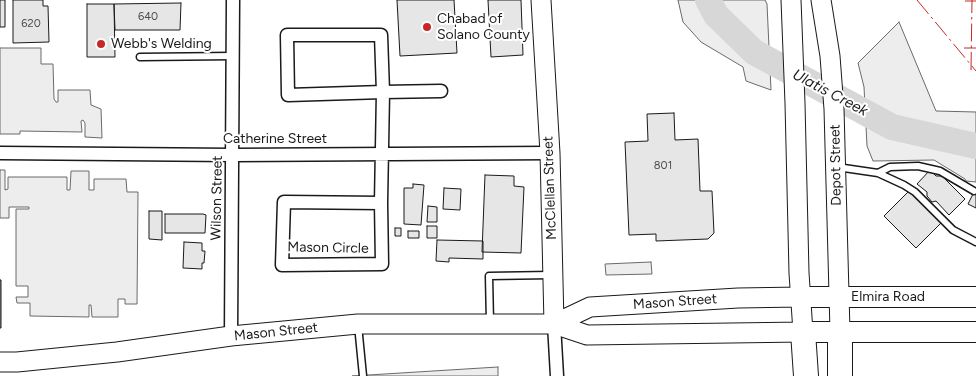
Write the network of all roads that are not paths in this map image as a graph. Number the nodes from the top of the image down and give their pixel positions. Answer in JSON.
{"nodes":[{"id":1,"x":233,"y":0,"type":"edge"},
{"id":2,"x":541,"y":0,"type":"edge"},
{"id":3,"x":791,"y":0,"type":"edge"},
{"id":4,"x":821,"y":0,"type":"edge"},
{"id":5,"x":234,"y":56,"type":"junction"},
{"id":6,"x":140,"y":57,"type":"dead end"},
{"id":7,"x":441,"y":91,"type":"dead end"},
{"id":8,"x":383,"y":92,"type":"junction"},
{"id":9,"x":0,"y":153,"type":"edge"},
{"id":10,"x":382,"y":153,"type":"junction"},
{"id":11,"x":550,"y":153,"type":"junction"},
{"id":12,"x":233,"y":155,"type":"junction"},
{"id":13,"x":836,"y":167,"type":"junction"},
{"id":14,"x":878,"y":173,"type":"junction"},
{"id":15,"x":974,"y":191,"type":"dead end"},
{"id":16,"x":381,"y":203,"type":"junction"},
{"id":17,"x":976,"y":242,"type":"edge"},
{"id":18,"x":552,"y":275,"type":"junction"},
{"id":19,"x":800,"y":297,"type":"junction"},
{"id":20,"x":839,"y":297,"type":"junction"},
{"id":21,"x":976,"y":297,"type":"edge"},
{"id":22,"x":358,"y":324,"type":"junction"},
{"id":23,"x":490,"y":324,"type":"junction"},
{"id":24,"x":554,"y":324,"type":"junction"},
{"id":25,"x":803,"y":332,"type":"junction"},
{"id":26,"x":840,"y":332,"type":"junction"},
{"id":27,"x":976,"y":332,"type":"edge"},
{"id":28,"x":231,"y":336,"type":"junction"},
{"id":29,"x":8,"y":364,"type":"edge"},
{"id":30,"x":363,"y":376,"type":"edge"},
{"id":31,"x":557,"y":376,"type":"edge"},
{"id":32,"x":806,"y":376,"type":"edge"},
{"id":33,"x":840,"y":376,"type":"edge"}],
"edges":[{"from":1,"to":5,"type":"street","name":"Wilson Street"},
{"from":2,"to":11,"type":"main road","name":"McClellan Street"},
{"from":3,"to":19,"type":"main road"},
{"from":4,"to":13,"type":"main road","name":"Depot Street"},
{"from":5,"to":6,"type":"lane"},
{"from":5,"to":12,"type":"street","name":"Wilson Street"},
{"from":7,"to":8,"type":"street"},
{"from":8,"to":8,"type":"street"},
{"from":8,"to":10,"type":"street","name":"Mason Circle"},
{"from":9,"to":12,"type":"street","name":"Catherine Street"},
{"from":10,"to":11,"type":"street","name":"Catherine Street"},
{"from":10,"to":12,"type":"street","name":"Catherine Street"},
{"from":10,"to":16,"type":"street","name":"Mason Circle"},
{"from":11,"to":18,"type":"main road","name":"McClellan Street"},
{"from":12,"to":28,"type":"street","name":"Wilson Street"},
{"from":13,"to":14,"type":"lane"},
{"from":13,"to":20,"type":"main road","name":"Depot Street"},
{"from":14,"to":15,"type":"lane"},
{"from":14,"to":17,"type":"lane"},
{"from":16,"to":16,"type":"street","name":"Mason Circle"},
{"from":18,"to":23,"type":"lane"},
{"from":18,"to":24,"type":"main road","name":"McClellan Street"},
{"from":19,"to":20,"type":"main road","name":"Elmira Road"},
{"from":19,"to":24,"type":"main road","name":"Mason Street"},
{"from":19,"to":25,"type":"main road"},
{"from":20,"to":21,"type":"main road","name":"Elmira Road"},
{"from":20,"to":26,"type":"main road","name":"Depot Street"},
{"from":22,"to":23,"type":"main road","name":"Mason Street"},
{"from":22,"to":28,"type":"main road","name":"Mason Street"},
{"from":22,"to":30,"type":"lane"},
{"from":23,"to":24,"type":"main road","name":"Mason Street"},
{"from":24,"to":25,"type":"main road","name":"Mason Street"},
{"from":24,"to":31,"type":"street","name":"McClellan Street"},
{"from":25,"to":26,"type":"main road"},
{"from":25,"to":32,"type":"highway"},
{"from":26,"to":27,"type":"main road"},
{"from":26,"to":33,"type":"highway"},
{"from":28,"to":29,"type":"main road","name":"Mason Street"}]}
